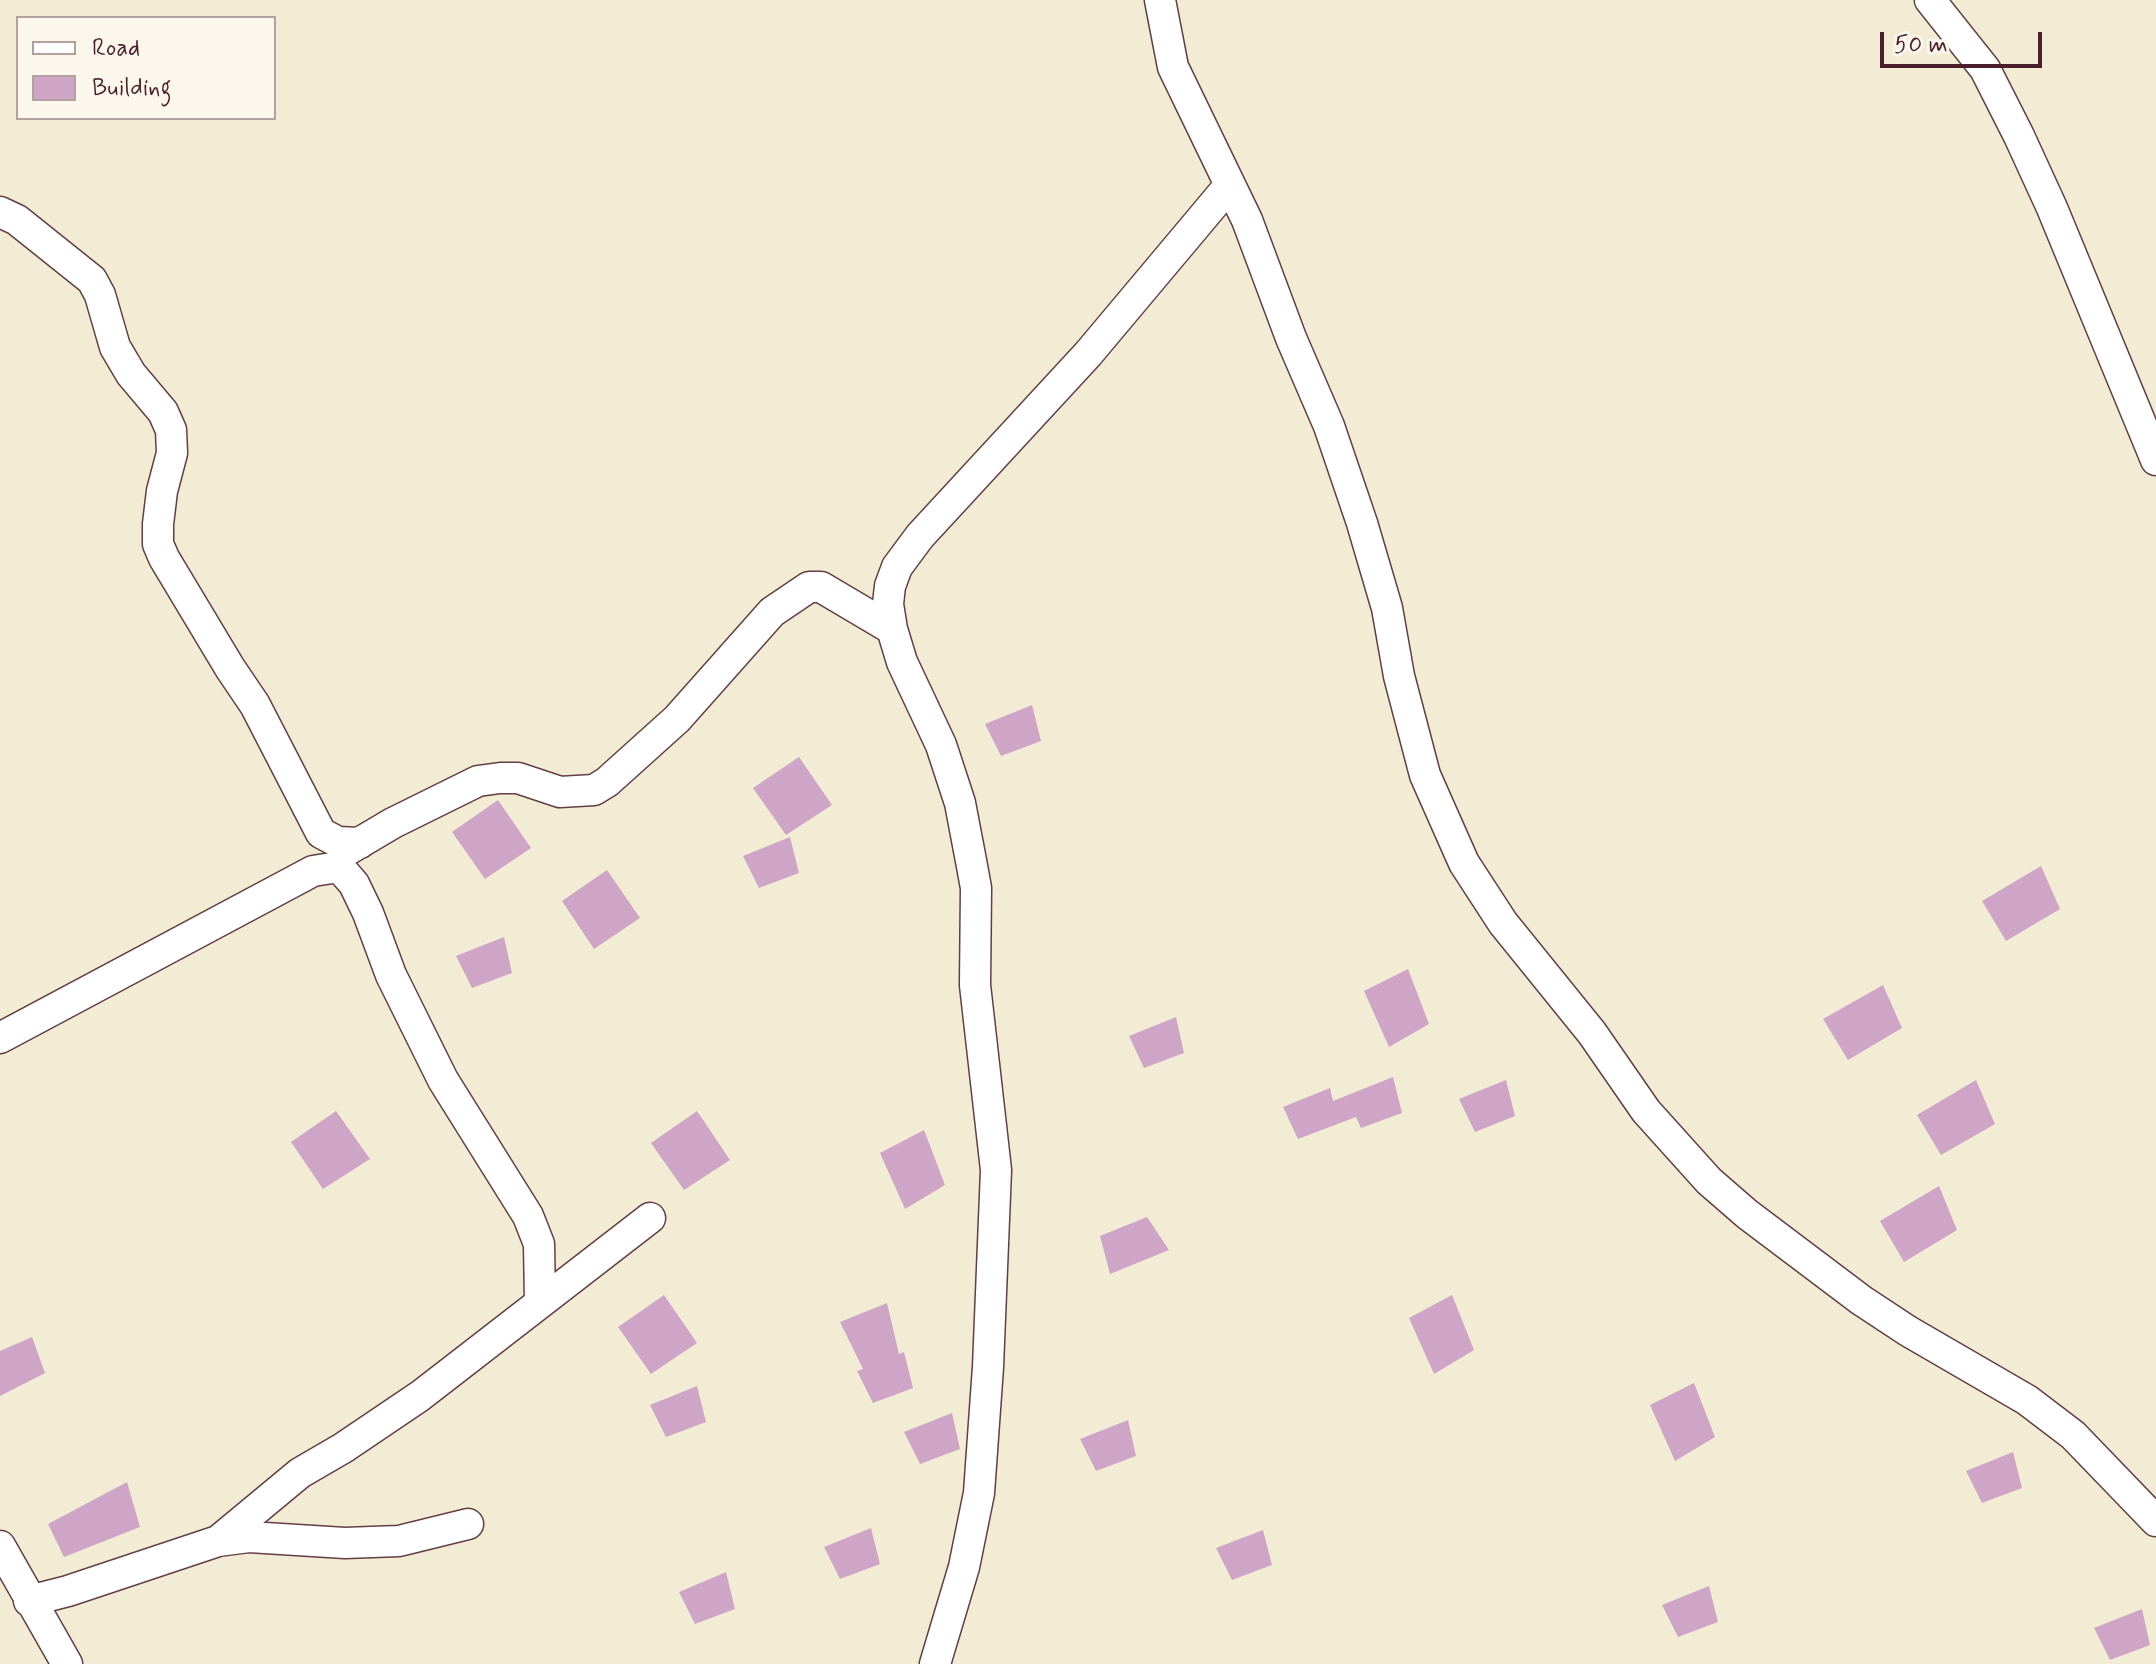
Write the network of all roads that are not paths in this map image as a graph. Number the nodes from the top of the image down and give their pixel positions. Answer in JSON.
{"nodes":[{"id":1,"x":1160,"y":0,"type":"edge"},
{"id":2,"x":1930,"y":0,"type":"edge"},
{"id":3,"x":1229,"y":186,"type":"junction"},
{"id":4,"x":0,"y":212,"type":"edge"},
{"id":5,"x":2156,"y":460,"type":"edge"},
{"id":6,"x":892,"y":629,"type":"junction"},
{"id":7,"x":360,"y":843,"type":"junction"},
{"id":8,"x":313,"y":871,"type":"junction"},
{"id":9,"x":0,"y":1038,"type":"edge"},
{"id":10,"x":650,"y":1218,"type":"dead end"},
{"id":11,"x":540,"y":1302,"type":"junction"},
{"id":12,"x":2156,"y":1521,"type":"edge"},
{"id":13,"x":468,"y":1524,"type":"dead end"},
{"id":14,"x":218,"y":1541,"type":"junction"},
{"id":15,"x":0,"y":1546,"type":"edge"},
{"id":16,"x":29,"y":1601,"type":"junction"},
{"id":17,"x":67,"y":1664,"type":"edge"},
{"id":18,"x":935,"y":1664,"type":"edge"}],
"edges":[{"from":1,"to":3,"type":"street"},
{"from":2,"to":5,"type":"street"},
{"from":3,"to":6,"type":"street"},
{"from":3,"to":12,"type":"street"},
{"from":4,"to":7,"type":"street"},
{"from":6,"to":7,"type":"street"},
{"from":6,"to":18,"type":"street"},
{"from":7,"to":8,"type":"street"},
{"from":8,"to":9,"type":"street"},
{"from":8,"to":11,"type":"street"},
{"from":10,"to":11,"type":"street"},
{"from":11,"to":14,"type":"street"},
{"from":13,"to":14,"type":"street"},
{"from":14,"to":16,"type":"street"},
{"from":15,"to":16,"type":"street"},
{"from":16,"to":17,"type":"street"}]}
